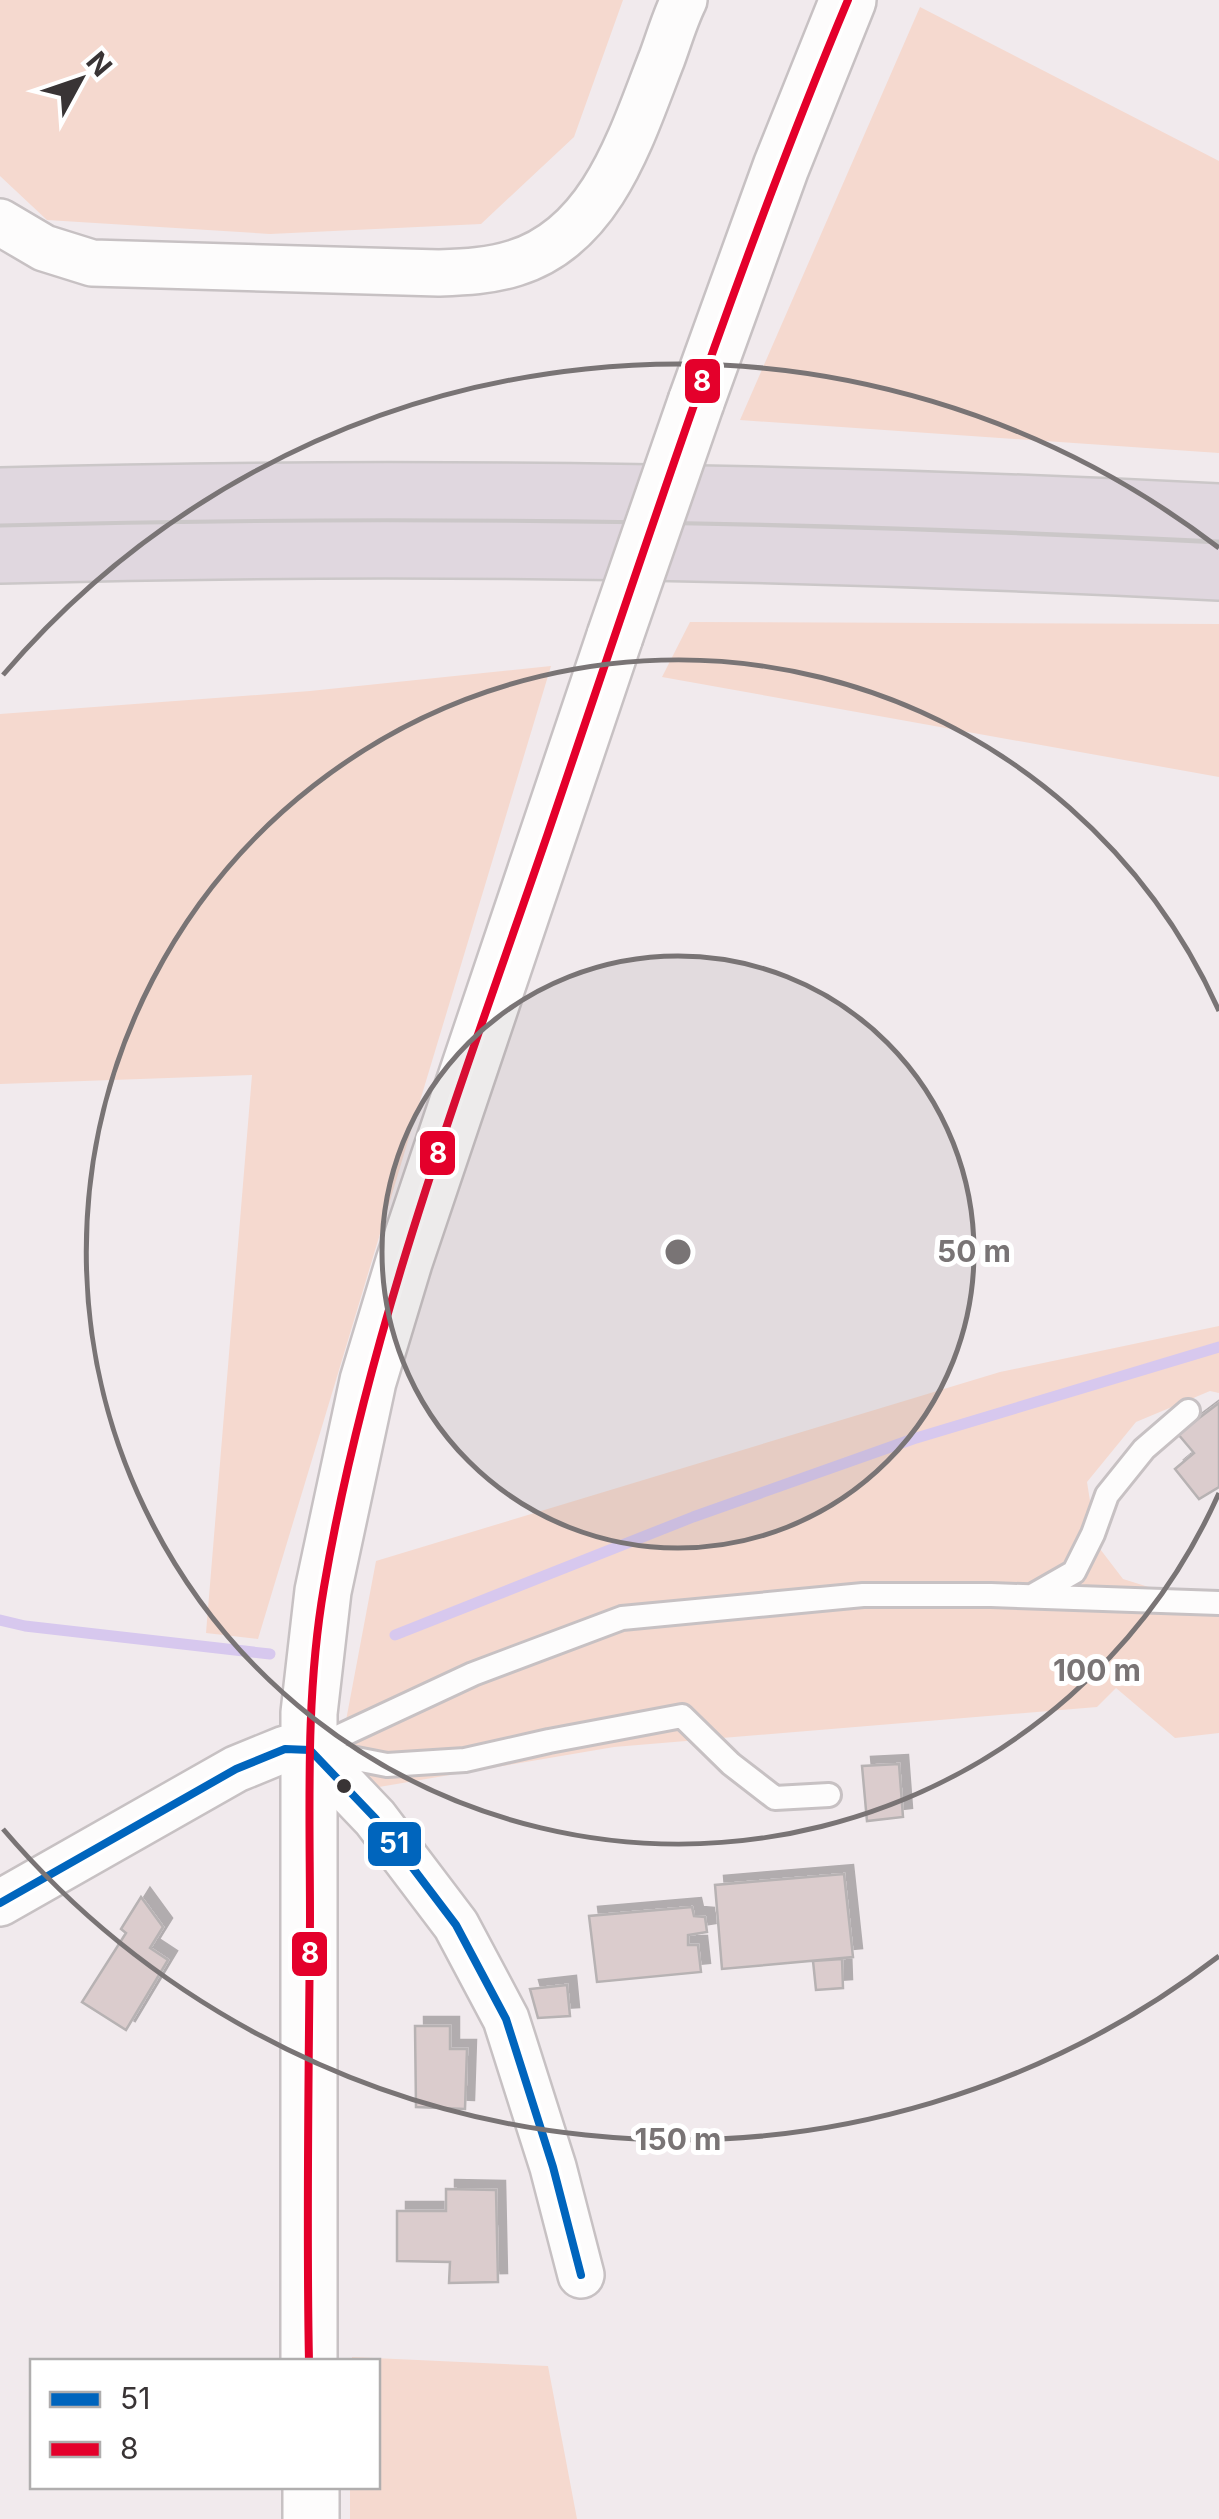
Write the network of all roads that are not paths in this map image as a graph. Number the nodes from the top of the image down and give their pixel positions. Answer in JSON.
{"nodes":[{"id":1,"x":684,"y":0,"type":"edge"},
{"id":2,"x":848,"y":0,"type":"edge"},
{"id":3,"x":0,"y":222,"type":"edge"},
{"id":4,"x":0,"y":496,"type":"edge"},
{"id":5,"x":1219,"y":512,"type":"edge"},
{"id":6,"x":0,"y":555,"type":"edge"},
{"id":7,"x":1219,"y":572,"type":"edge"},
{"id":8,"x":1188,"y":1410,"type":"dead end"},
{"id":9,"x":1032,"y":1596,"type":"junction"},
{"id":10,"x":1219,"y":1603,"type":"edge"},
{"id":11,"x":310,"y":1750,"type":"junction"},
{"id":12,"x":829,"y":1794,"type":"dead end"},
{"id":13,"x":0,"y":1903,"type":"edge"},
{"id":14,"x":581,"y":2275,"type":"dead end"},
{"id":15,"x":308,"y":2359,"type":"edge"},
{"id":16,"x":311,"y":2489,"type":"edge"},
{"id":17,"x":311,"y":2519,"type":"edge"}],
"edges":[{"from":1,"to":3,"type":"street"},
{"from":2,"to":11,"type":"main road","bridge":true},
{"from":4,"to":5,"type":"highway"},
{"from":6,"to":7,"type":"highway"},
{"from":8,"to":9,"type":"lane"},
{"from":9,"to":10,"type":"lane"},
{"from":9,"to":11,"type":"lane"},
{"from":11,"to":12,"type":"lane"},
{"from":11,"to":13,"type":"street"},
{"from":11,"to":14,"type":"street"},
{"from":11,"to":15,"type":"main road"},
{"from":16,"to":17,"type":"main road"}]}
